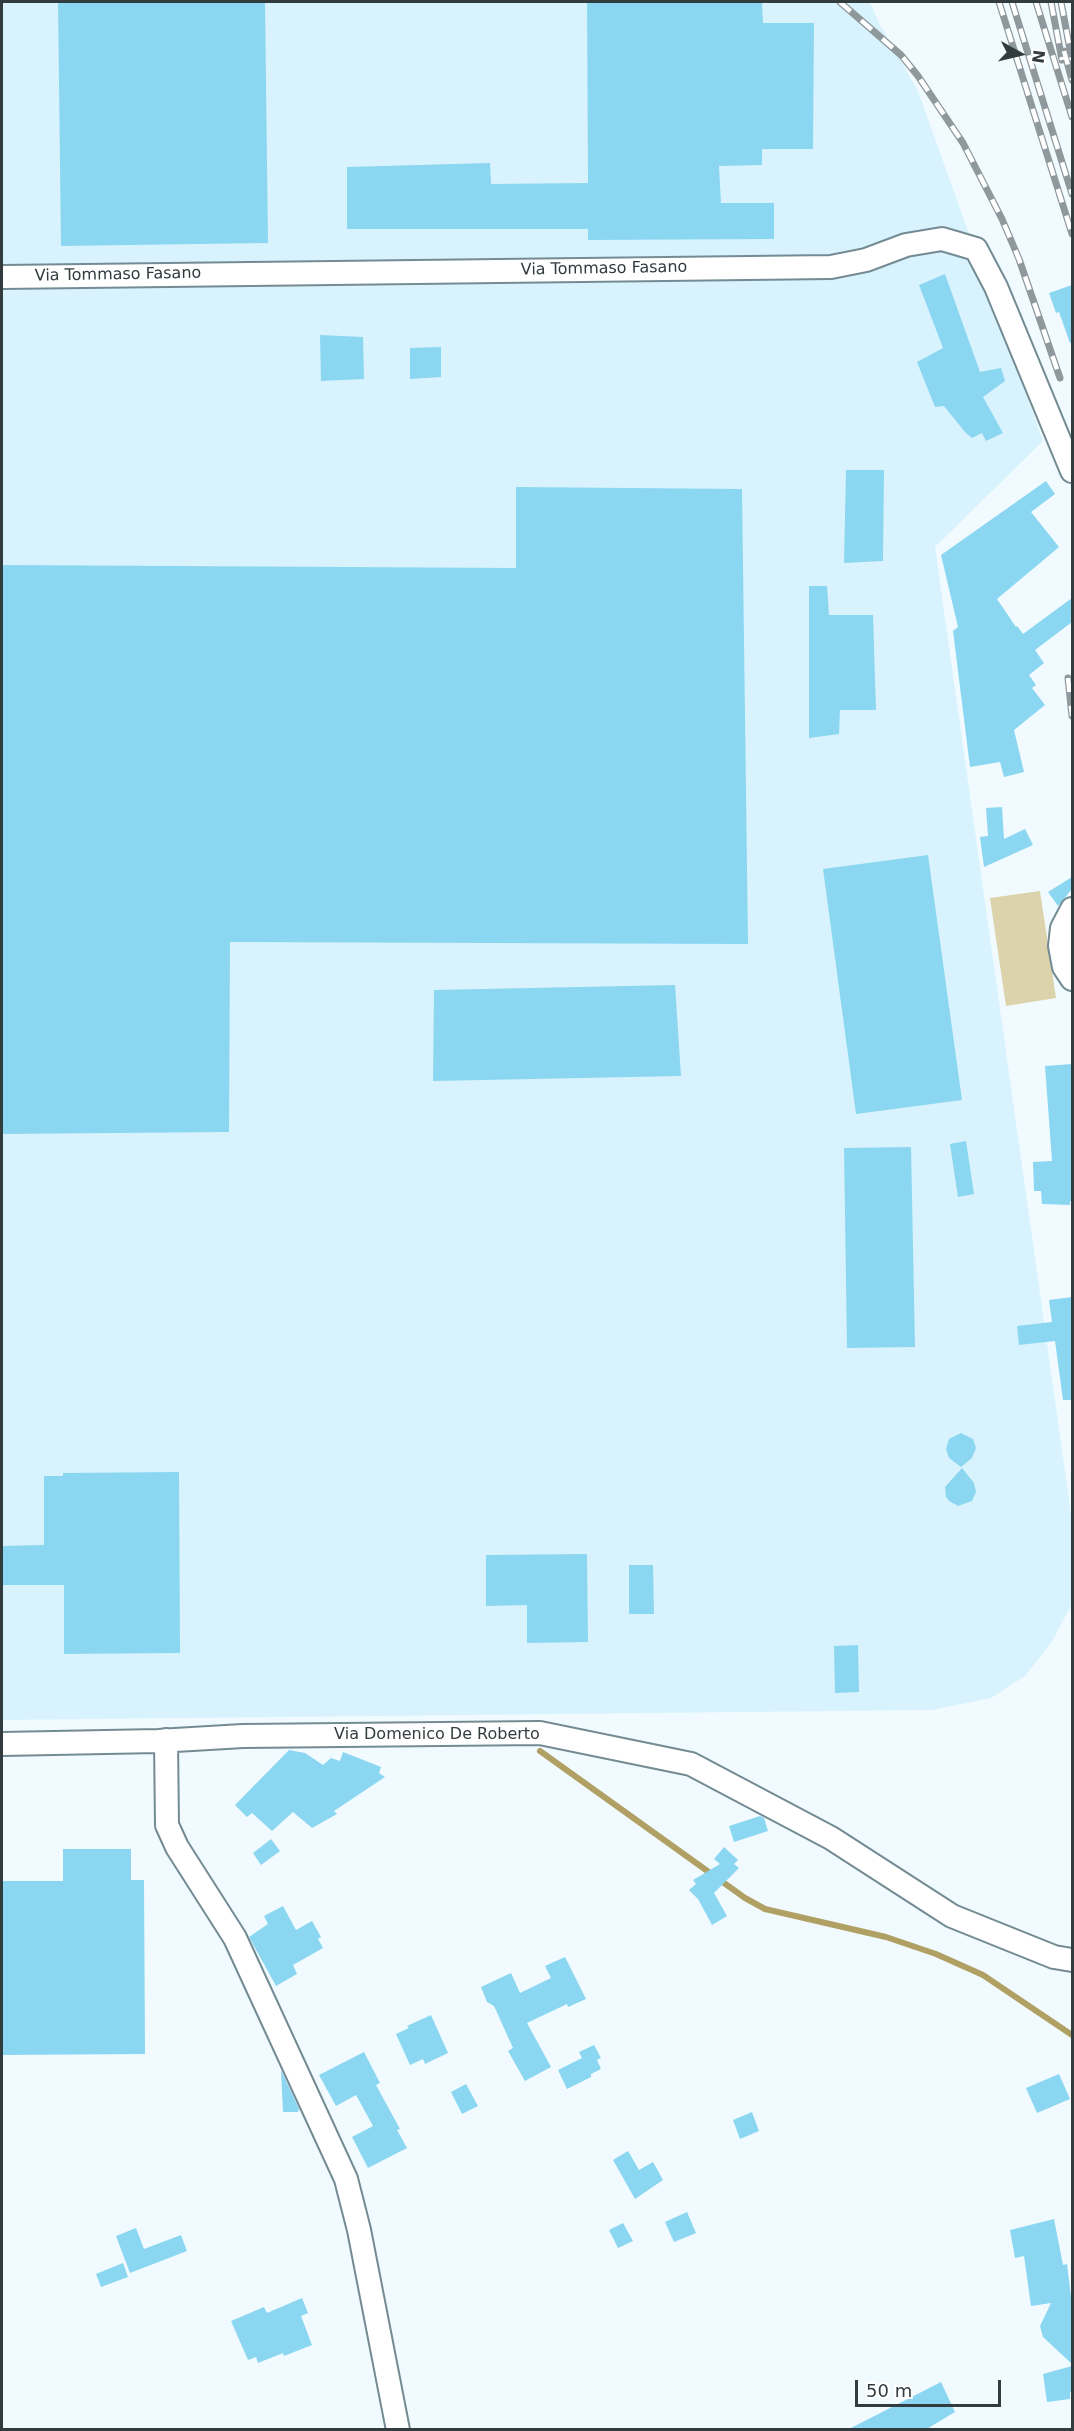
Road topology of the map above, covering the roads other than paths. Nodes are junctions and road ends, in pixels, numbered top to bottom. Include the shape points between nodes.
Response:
1 (2, 278) edge
2 (1071, 459) edge
3 (1072, 909) edge
4 (1072, 979) edge
5 (166, 1740) junction
6 (2, 1744) edge
7 (1072, 1959) edge
8 (398, 2430) edge

1 - 2 street, Via Tommaso Fasano via 831,267 866,260 906,245 942,240 976,249
3 - 4 street via 1062,928 1060,946 1064,967
5 - 6 street, Via Domenico De Roberto
5 - 7 street, Via Domenico De Roberto via 540,1733 691,1764 831,1838 952,1916 1054,1957
5 - 8 street via 167,1825 235,1938 346,2179

